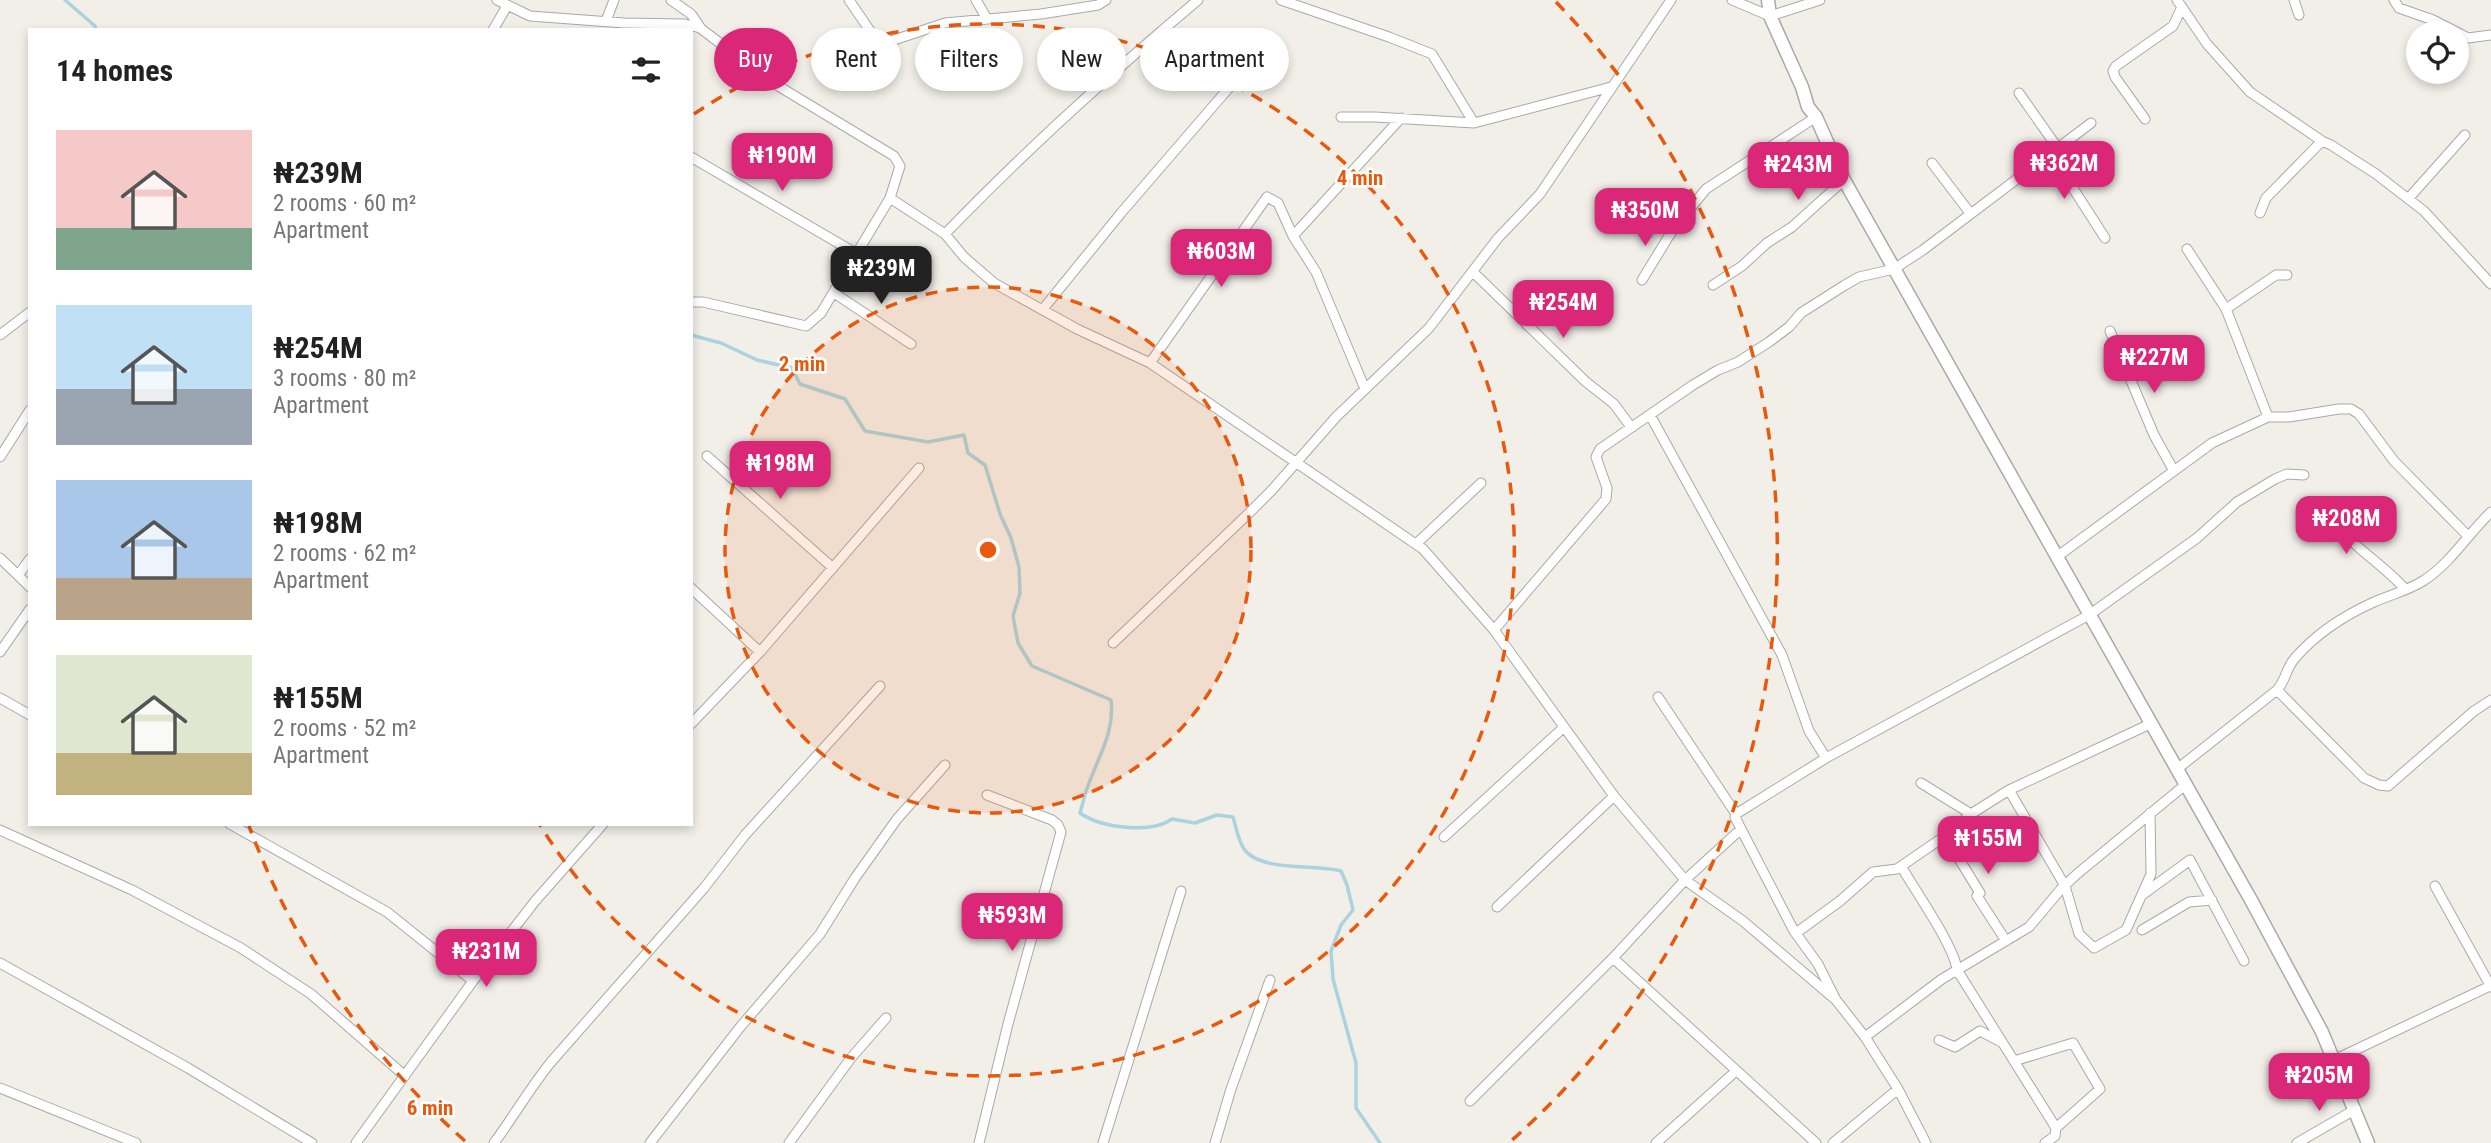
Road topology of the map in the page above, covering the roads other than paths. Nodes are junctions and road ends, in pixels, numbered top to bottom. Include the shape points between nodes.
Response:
1 (497, 0) edge
2 (614, 0) edge
3 (671, 0) edge
4 (849, 0) edge
5 (976, 0) edge
6 (1106, 0) edge
7 (1198, 0) edge
8 (1281, 0) edge
9 (1671, 0) edge
10 (1732, 0) edge
11 (1768, 0) edge
12 (1821, 0) edge
13 (2294, 0) edge
14 (2394, 0) edge
15 (2179, 4) edge
16 (507, 6) junction
17 (2300, 15) dead end
18 (1770, 16) junction
19 (987, 19) junction
20 (606, 21) junction
21 (622, 26) edge
22 (495, 28) edge
23 (700, 28) junction
24 (2491, 35) edge
25 (1611, 87) junction
26 (1226, 91) edge
27 (2019, 93) dead end
28 (1341, 117) dead end
29 (1816, 117) junction
30 (1401, 118) junction
31 (2145, 119) dead end
32 (1474, 123) junction
33 (2091, 123) dead end
34 (2465, 135) dead end
35 (2322, 141) junction
36 (2057, 147) junction
37 (693, 158) edge
38 (1932, 163) dead end
39 (1844, 180) junction
40 (890, 198) junction
41 (2408, 199) junction
42 (1970, 213) junction
43 (2260, 213) dead end
44 (945, 234) junction
45 (1293, 236) junction
46 (2105, 238) dead end
47 (2187, 248) dead end
48 (857, 254) junction
49 (1894, 269) junction
50 (1473, 272) junction
51 (2287, 275) dead end
52 (1642, 280) dead end
53 (2491, 284) edge
54 (1713, 285) dead end
55 (834, 293) junction
56 (693, 302) edge
57 (1043, 309) junction
58 (2226, 309) junction
59 (28, 314) edge
60 (2110, 331) dead end
61 (0, 335) edge
62 (911, 344) dead end
63 (1150, 363) junction
64 (1365, 389) junction
65 (28, 413) edge
66 (1650, 415) junction
67 (2268, 417) junction
68 (1631, 427) junction
69 (707, 456) dead end
70 (0, 457) edge
71 (1296, 462) junction
72 (919, 468) dead end
73 (2174, 471) junction
74 (2304, 475) dead end
75 (1481, 483) dead end
76 (2491, 512) edge
77 (2377, 518) dead end
78 (2468, 536) junction
79 (1416, 544) junction
80 (2059, 556) junction
81 (0, 558) edge
82 (28, 562) edge
83 (833, 568) junction
84 (19, 574) junction
85 (28, 585) edge
86 (2405, 589) junction
87 (693, 590) edge
88 (28, 612) edge
89 (2089, 615) junction
90 (1494, 629) junction
91 (1113, 643) dead end
92 (0, 652) edge
93 (760, 652) junction
94 (880, 685) dead end
95 (2277, 691) junction
96 (0, 698) edge
97 (1658, 698) dead end
98 (2491, 700) edge
99 (28, 714) edge
100 (693, 722) edge
101 (2150, 724) junction
102 (1563, 728) junction
103 (1826, 758) junction
104 (945, 765) dead end
105 (2176, 770) junction
106 (1921, 783) dead end
107 (2185, 785) junction
108 (2009, 790) junction
109 (987, 795) dead end
110 (1614, 796) junction
111 (2150, 813) junction
112 (1736, 814) junction
113 (1971, 814) junction
114 (234, 826) edge
115 (601, 826) edge
116 (0, 830) edge
117 (1741, 830) junction
118 (1945, 836) junction
119 (1444, 837) dead end
120 (1901, 866) junction
121 (1685, 880) junction
122 (2065, 886) junction
123 (2435, 886) dead end
124 (1181, 891) dead end
125 (2141, 895) junction
126 (2212, 900) junction
127 (1497, 907) dead end
128 (2142, 930) dead end
129 (1796, 933) junction
130 (2006, 941) junction
131 (1613, 958) junction
132 (2244, 961) dead end
133 (0, 963) edge
134 (1957, 970) junction
135 (1270, 980) dead end
136 (473, 981) junction
137 (2491, 986) edge
138 (1836, 1000) junction
139 (886, 1018) dead end
140 (1865, 1037) junction
141 (1939, 1040) dead end
142 (2002, 1042) junction
143 (2334, 1060) junction
144 (2014, 1061) junction
145 (1737, 1071) junction
146 (405, 1076) junction
147 (0, 1088) edge
148 (1898, 1089) junction
149 (1470, 1101) dead end
150 (2356, 1109) junction
151 (2056, 1128) junction
152 (136, 1143) edge
153 (312, 1143) edge
154 (356, 1143) edge
155 (494, 1143) edge
156 (650, 1143) edge
157 (789, 1143) edge
158 (979, 1143) edge
159 (1103, 1143) edge
160 (1215, 1143) edge
161 (1656, 1143) edge
162 (1816, 1143) edge
163 (1833, 1143) edge
164 (1926, 1143) edge
165 (2045, 1143) edge
166 (2297, 1143) edge
167 (2368, 1143) edge

1 - 16 street
2 - 20 street
3 - 23 street via 691,14
4 - 19 street via 877,41 888,42 945,23
5 - 19 street
6 - 19 street via 1098,5
7 - 44 street via 1104,80
8 - 32 street via 1432,54
9 - 25 street
10 - 18 street
11 - 18 street
12 - 18 street
13 - 17 street
14 - 24 street via 2399,8 2468,38
15 - 31 street via 2173,26 2113,72
15 - 35 street via 2249,92
16 - 20 street via 530,16
16 - 22 street
18 - 29 street
20 - 21 street
21 - 23 street via 685,24
23 - 40 street via 771,81 894,156 900,166
25 - 32 street
25 - 50 street via 1540,194
26 - 57 street
27 - 36 street
28 - 30 street
29 - 39 street
29 - 52 street via 1706,190
30 - 32 street
30 - 45 street
33 - 36 street
34 - 41 street
35 - 41 street
35 - 43 street via 2266,198
36 - 42 street
36 - 46 street via 2069,182
37 - 48 street
38 - 42 street
39 - 49 street
39 - 54 street via 1792,228
40 - 44 street
40 - 48 street
41 - 53 street
42 - 49 street
44 - 57 street via 994,283
45 - 63 street via 1278,203 1267,197
45 - 64 street via 1325,288
47 - 58 street
48 - 55 street
49 - 66 street via 1845,285 1801,313 1769,342
49 - 80 street
50 - 64 street via 1429,328
50 - 68 street via 1614,404
51 - 58 street via 2276,275
55 - 56 street via 806,326
55 - 62 street
57 - 63 street
58 - 67 street
59 - 61 street
60 - 73 street
63 - 71 street
64 - 71 street
65 - 70 street
66 - 68 street
66 - 103 street via 1782,655 1809,732
67 - 73 street via 2212,443
67 - 78 street via 2351,409 2394,461
68 - 90 street via 1597,453 1608,488 1606,499
69 - 83 street
71 - 79 street
71 - 91 street
72 - 83 street
73 - 80 street
74 - 89 street via 2287,474 2237,502 2197,538
75 - 79 street
76 - 78 street
77 - 86 street via 2355,535 2355,544
78 - 86 street via 2437,571
79 - 90 street
80 - 89 street
81 - 84 street
82 - 84 street
83 - 93 street
84 - 85 street
86 - 95 street via 2371,603 2315,638 2288,668
87 - 93 street
88 - 92 street
89 - 101 street
89 - 103 street
90 - 102 street
93 - 100 street
94 - 155 street via 551,1062
95 - 98 street via 2364,778 2388,786
95 - 105 street
96 - 99 street
97 - 112 street
101 - 105 street
101 - 108 street
102 - 110 street
102 - 119 street
103 - 112 street
104 - 156 street via 897,819 820,934
105 - 107 street
106 - 113 street
107 - 111 street
107 - 143 street
108 - 113 street
108 - 122 street
109 - 158 street via 1052,820 1061,832
110 - 121 street
110 - 127 street
111 - 122 street
111 - 125 street via 2151,874
112 - 117 street
113 - 118 street
114 - 136 street via 387,912
115 - 136 street
116 - 146 street via 132,890 241,948 312,994
117 - 121 street
117 - 129 street
118 - 120 street
118 - 130 street
120 - 129 street via 1873,872
120 - 134 street
121 - 131 street
121 - 138 street via 1743,921
122 - 125 street via 2080,934 2094,948 2126,930
122 - 130 street via 2029,928
123 - 137 street
124 - 159 street
125 - 126 street via 2190,860
126 - 128 street via 2189,902
126 - 132 street
129 - 138 street
130 - 134 street
131 - 145 street
131 - 149 street
133 - 153 street
134 - 140 street
134 - 142 street
135 - 160 street
136 - 146 street
137 - 143 street
138 - 140 street
139 - 157 street via 838,1074
140 - 148 street
141 - 142 street via 1955,1047 1980,1031
142 - 144 street
143 - 150 street
144 - 151 street
144 - 151 street via 2073,1043 2100,1089
145 - 161 street
145 - 162 street
146 - 154 street
147 - 152 street
148 - 163 street
148 - 164 street
150 - 166 street
150 - 167 street
151 - 165 street via 2055,1136

